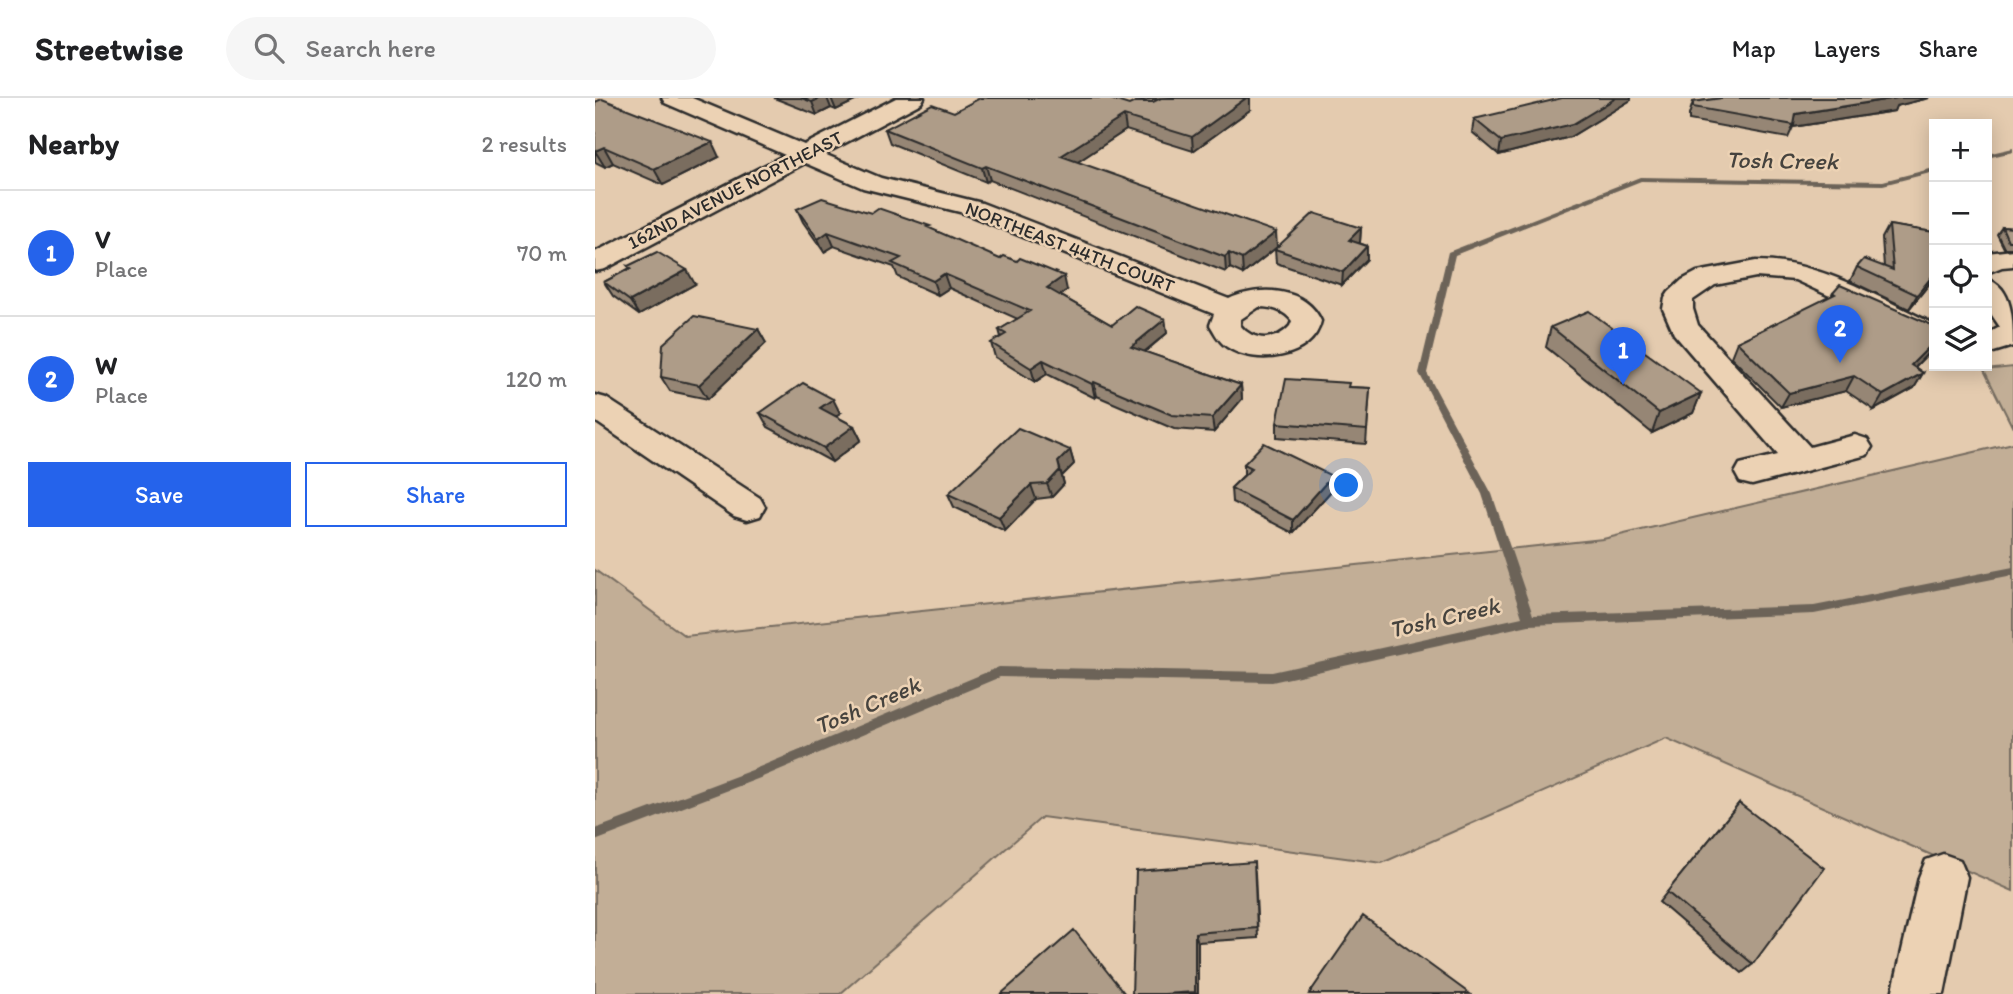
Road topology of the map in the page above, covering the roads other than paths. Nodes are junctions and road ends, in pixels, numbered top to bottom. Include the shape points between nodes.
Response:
1 (673, 98) edge
2 (913, 98) edge
3 (1122, 98) edge
4 (1166, 98) edge
5 (805, 153) junction
6 (2013, 258) edge
7 (1992, 261) edge
8 (595, 263) edge
9 (1992, 296) edge
10 (1231, 310) dead end
11 (2013, 327) edge
12 (1929, 333) edge
13 (1992, 342) edge
14 (595, 407) edge
15 (1855, 447) dead end
16 (1803, 461) junction
17 (1752, 473) dead end
18 (747, 507) dead end
19 (1943, 877) dead end
20 (1918, 994) edge

1 - 5 street, NORTHEAST 44TH COURT
2 - 5 street, 162ND AVENUE NORTHEAST
3 - 4 street via 1128,105 1144,107
5 - 8 street, 162ND AVENUE NORTHEAST
5 - 10 street, NORTHEAST 44TH COURT via 872,183 974,208
6 - 7 street
9 - 11 street
11 - 13 street via 2009,337
12 - 16 street via 1802,273 1779,269 1707,278 1679,298 1684,328
14 - 18 street
15 - 16 street
16 - 17 street
19 - 20 street

